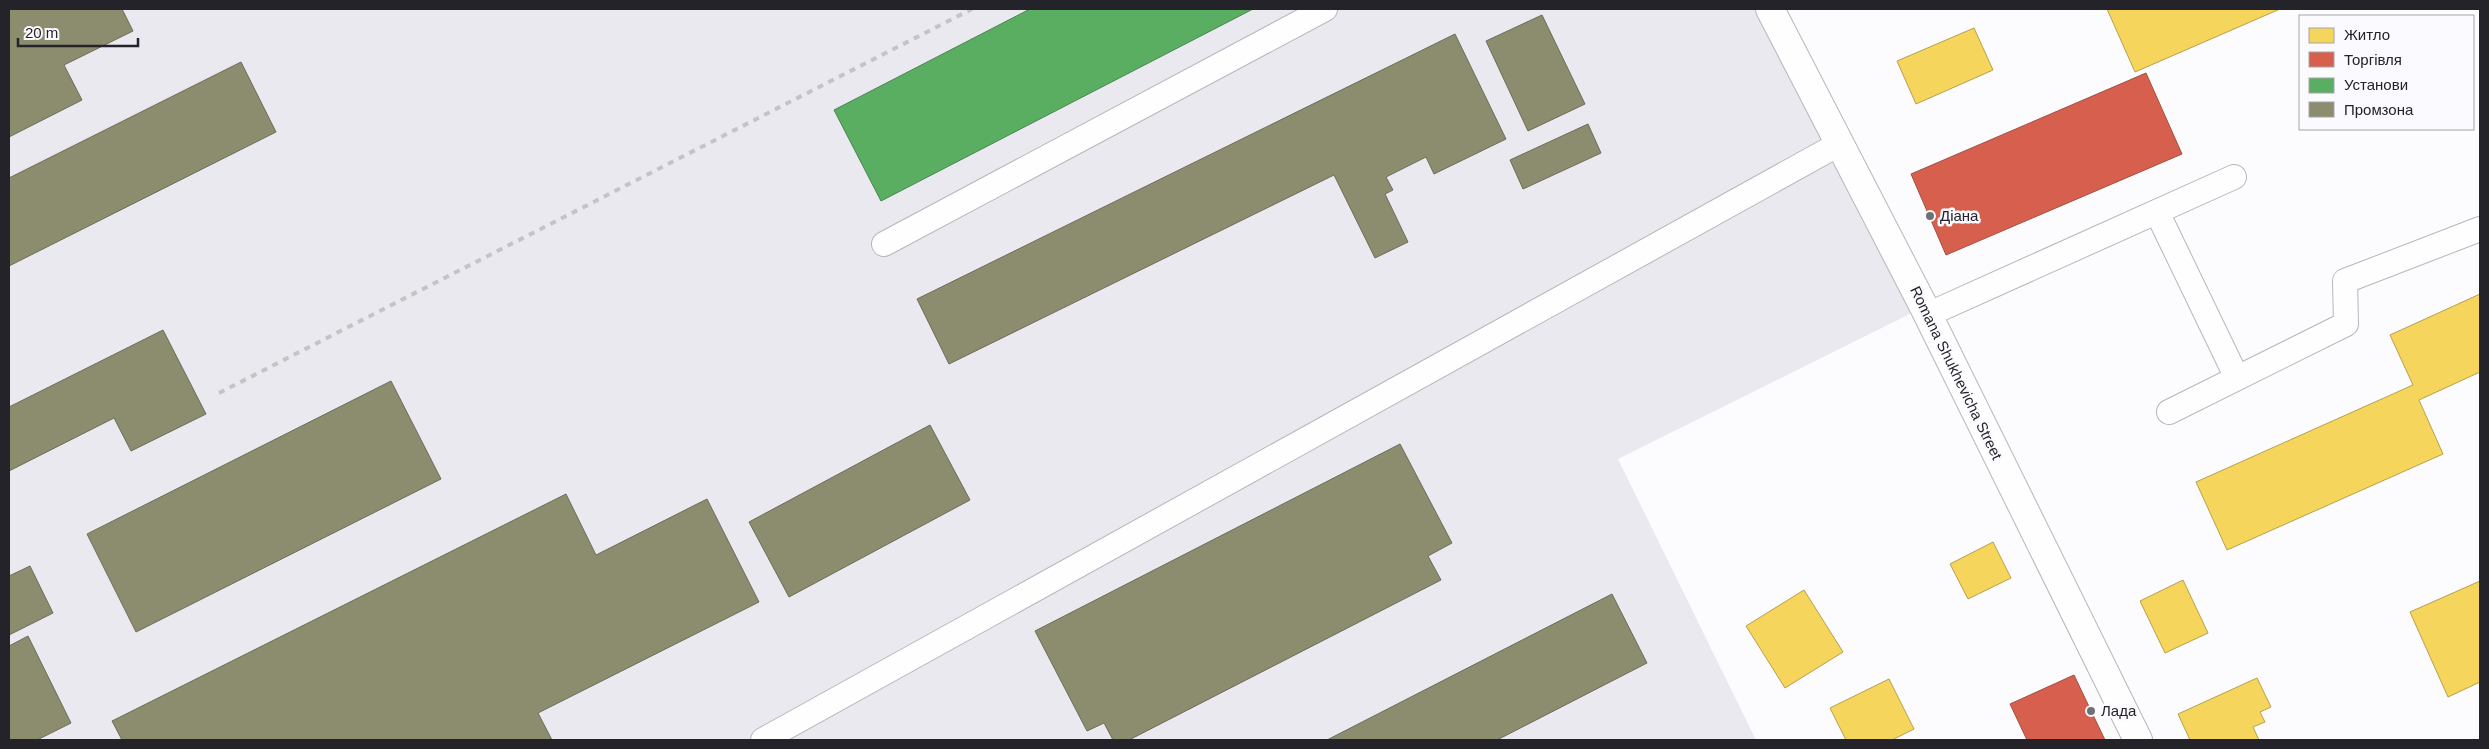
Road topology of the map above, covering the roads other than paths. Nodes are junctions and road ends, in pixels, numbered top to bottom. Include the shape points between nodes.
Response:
1 (1325, 9) edge
2 (1770, 9) edge
3 (1840, 144) junction
4 (2234, 177) dead end
5 (2156, 212) junction
6 (2480, 229) edge
7 (884, 244) dead end
8 (1927, 315) junction
9 (2237, 378) junction
10 (2169, 412) dead end
11 (763, 740) edge
12 (2138, 740) edge

1 - 7 lane
2 - 3 street, Romana Shukhevicha Street
3 - 8 street, Romana Shukhevicha Street
3 - 11 lane
4 - 5 lane
5 - 8 lane
5 - 9 lane
6 - 9 lane via 2345,281 2346,324
8 - 12 street, Romana Shukhevicha Street
9 - 10 lane

